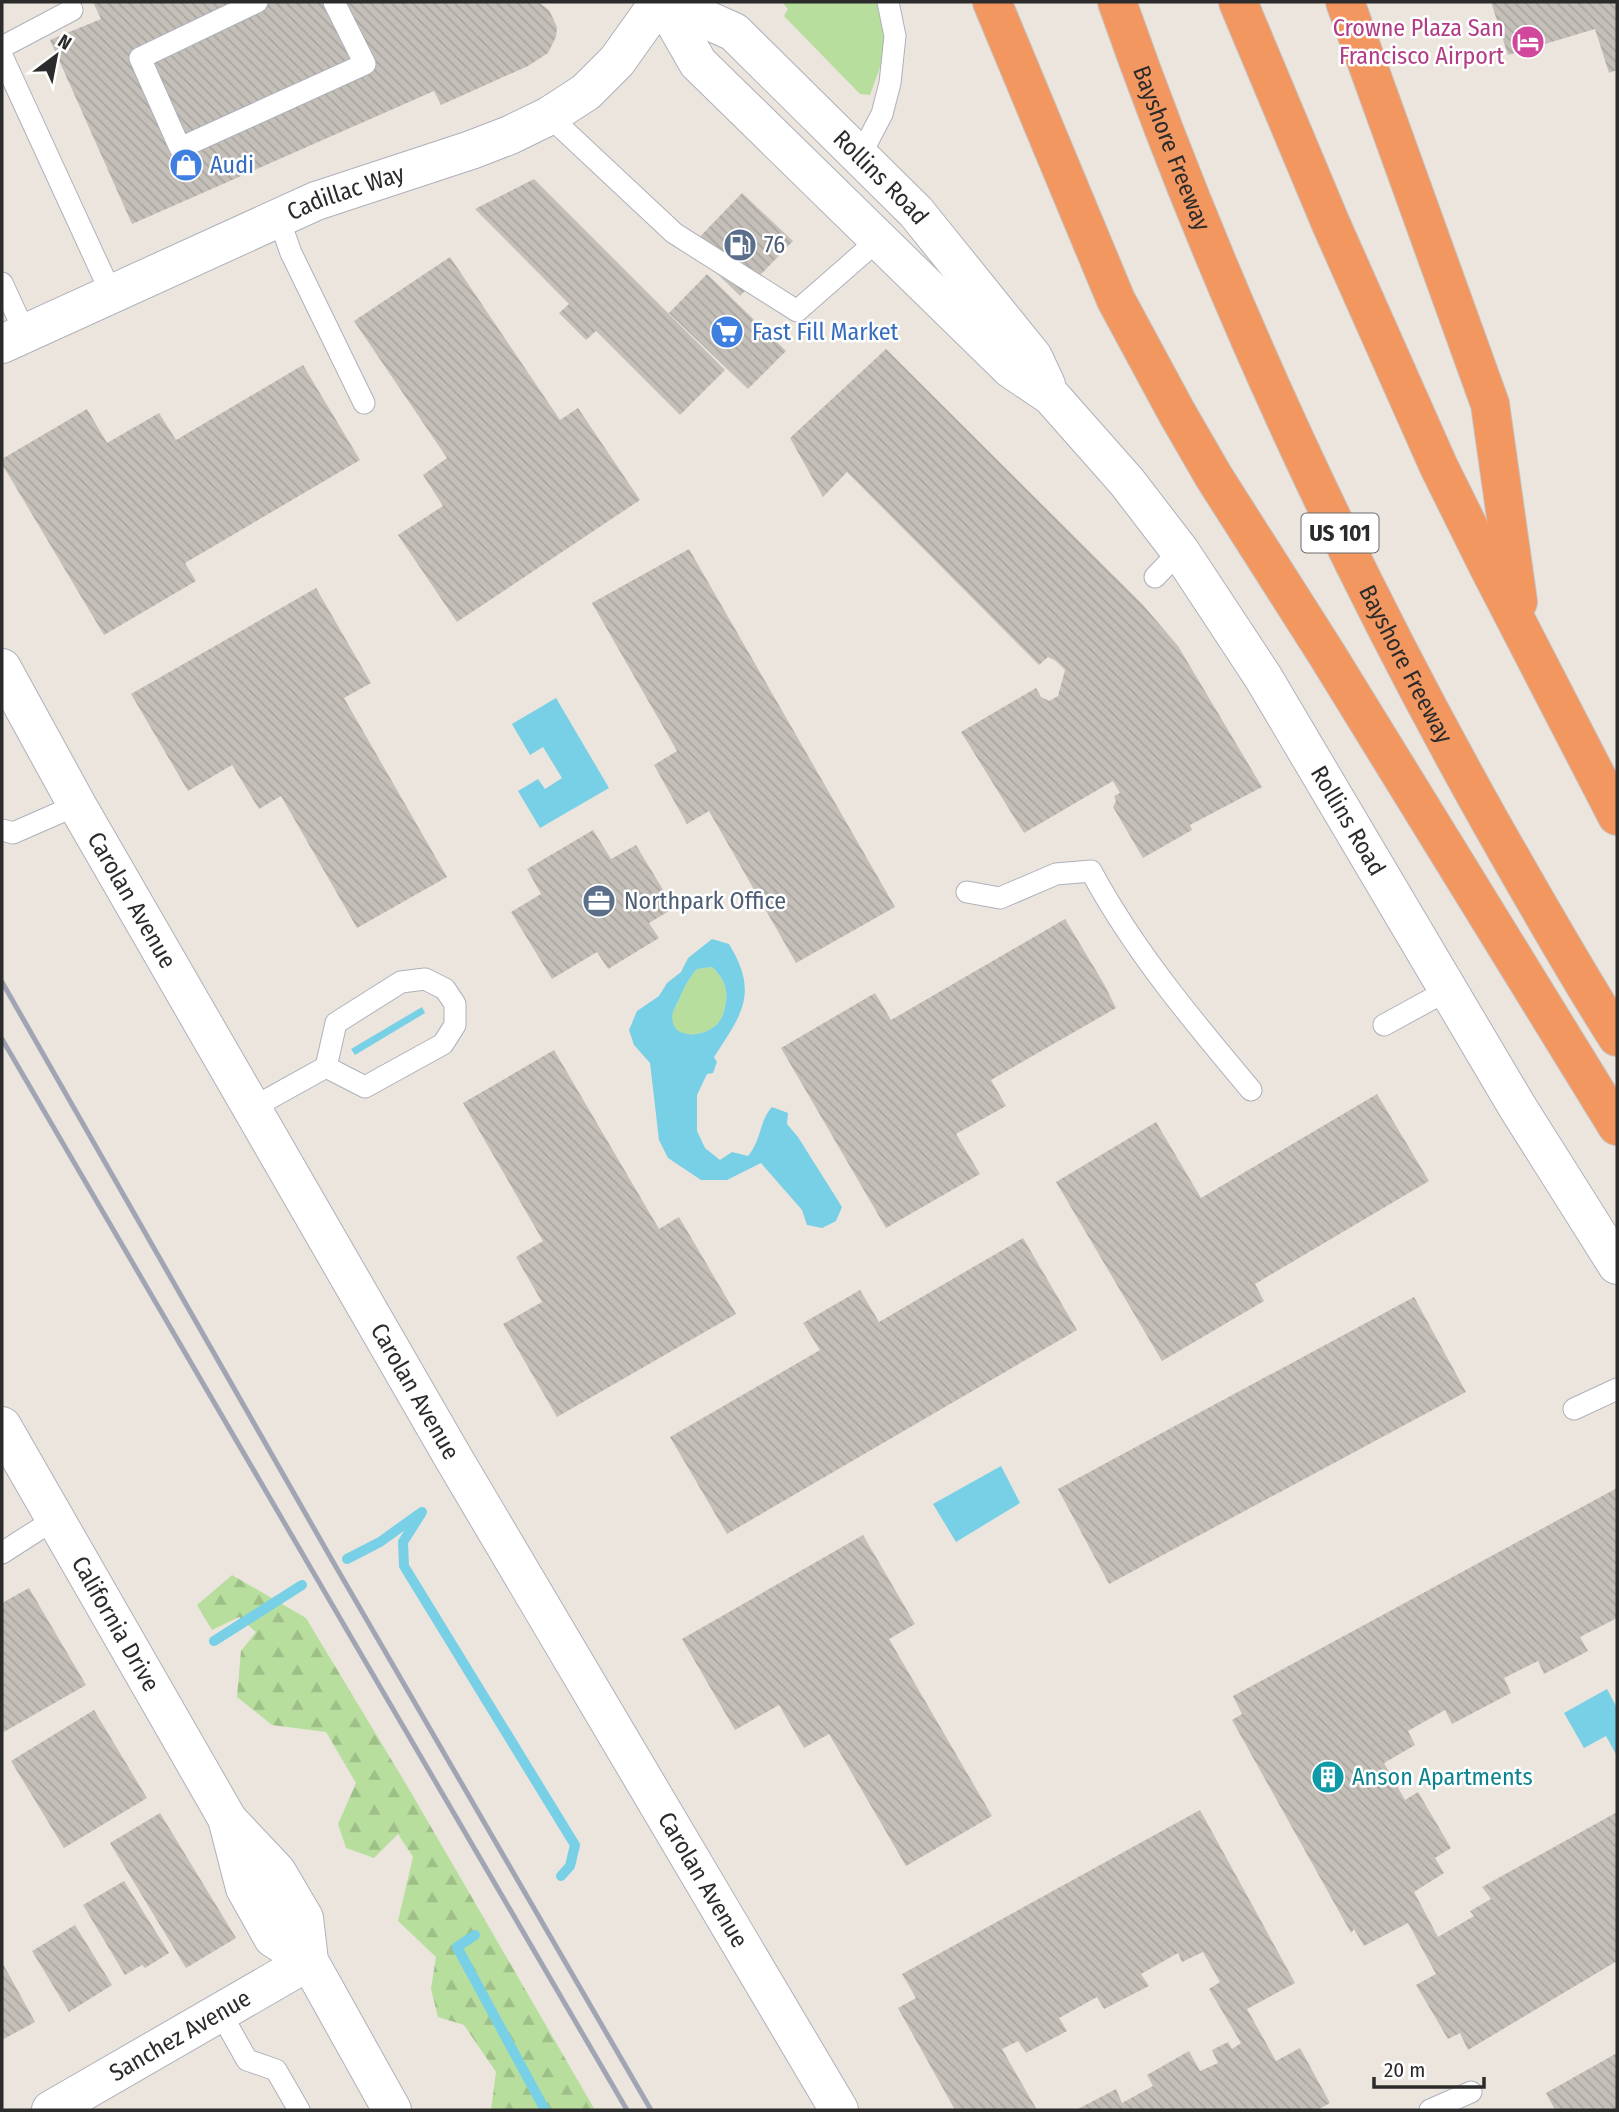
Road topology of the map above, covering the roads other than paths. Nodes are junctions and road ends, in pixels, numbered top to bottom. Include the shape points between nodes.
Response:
1 (257, 2) edge
2 (334, 2) edge
3 (663, 2) edge
4 (888, 2) edge
5 (992, 2) edge
6 (1117, 2) edge
7 (1238, 2) edge
8 (1345, 2) edge
9 (77, 4) edge
10 (2, 47) edge
11 (2, 56) edge
12 (549, 116) junction
13 (860, 156) junction
14 (279, 219) junction
15 (878, 240) junction
16 (2, 283) edge
17 (111, 293) junction
18 (13, 339) edge
19 (1051, 396) junction
20 (364, 403) dead end
21 (1523, 635) junction
22 (2, 668) edge
23 (77, 805) junction
24 (1617, 816) edge
25 (2, 830) edge
26 (967, 892) dead end
27 (1448, 990) junction
28 (1384, 1025) dead end
29 (1617, 1037) edge
30 (326, 1067) junction
31 (1251, 1090) dead end
32 (252, 1108) junction
33 (1617, 1126) edge
34 (1617, 1265) edge
35 (1617, 1389) edge
36 (1574, 1409) dead end
37 (2, 1426) edge
38 (55, 1519) junction
39 (2, 1553) edge
40 (309, 1961) junction
41 (220, 2012) junction
42 (1471, 2092) dead end
43 (51, 2110) edge
44 (299, 2110) edge
45 (392, 2110) edge
46 (839, 2110) edge
47 (1430, 2110) edge

1 - 2 lane via 140,58 180,148 365,64
3 - 12 street, Cadillac Way via 617,61 586,92
3 - 13 street, Rollins Road via 734,32
3 - 15 street, Rollins Road via 698,63
4 - 13 lane via 895,36 890,83 882,114
5 - 33 highway via 1116,300 1177,413
6 - 29 highway, Bayshore Freeway / US 101 via 1185,184 1309,471 1453,754
7 - 21 highway via 1439,467
8 - 21 highway via 1490,404
9 - 10 lane
11 - 17 lane
12 - 14 street, Cadillac Way via 500,139 316,201
12 - 15 lane via 674,233 797,311
13 - 19 street, Rollins Road via 916,212 1033,356
14 - 17 street, Cadillac Way
14 - 20 lane
15 - 19 street, Rollins Road via 1011,369
16 - 18 lane
17 - 18 street, Cadillac Way
19 - 27 street, Rollins Road via 1127,482 1168,564 1263,677
21 - 24 highway
22 - 23 street, Carolan Avenue
23 - 25 lane via 13,833
23 - 32 street, Carolan Avenue
26 - 31 lane via 1000,898 1056,874 1091,871 1180,1006
27 - 28 lane
27 - 34 street, Rollins Road
30 - 30 lane via 365,1087 443,1044 455,1025 456,1004 445,989 425,979 401,982 337,1023
30 - 32 lane
32 - 46 street, Carolan Avenue
35 - 36 lane
37 - 38 street, California Drive
38 - 39 lane
38 - 40 street, California Drive via 228,1820 277,1872 304,1918
40 - 41 street, Sanchez Avenue
40 - 45 street, California Drive
41 - 43 street, Sanchez Avenue
41 - 44 lane via 247,2060 276,2070
42 - 47 lane

